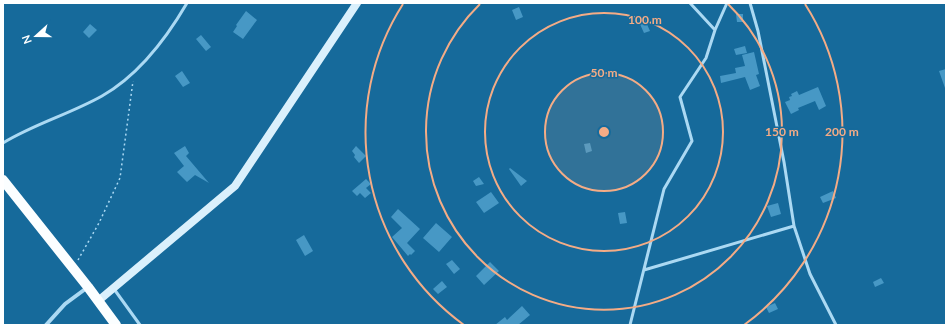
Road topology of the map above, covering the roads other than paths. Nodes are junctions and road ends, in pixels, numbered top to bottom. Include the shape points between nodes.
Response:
1 (187, 3) edge
2 (357, 3) edge
3 (690, 3) edge
4 (727, 3) edge
5 (750, 3) edge
6 (715, 30) junction
7 (3, 143) edge
8 (3, 180) edge
9 (794, 226) junction
10 (644, 270) junction
11 (88, 287) junction
12 (113, 289) junction
13 (98, 301) junction
14 (46, 325) edge
15 (116, 325) edge
16 (140, 325) edge
17 (630, 325) edge
18 (836, 325) edge

1 - 7 lane via 172,28 135,71 103,96
2 - 12 main road via 235,186
3 - 6 lane
4 - 6 lane
5 - 9 lane via 758,31
6 - 10 lane via 706,58 680,97 692,140 664,189
8 - 11 highway
9 - 10 lane
9 - 18 lane via 810,274
10 - 17 lane
11 - 13 highway
11 - 14 street via 65,304
12 - 13 main road
12 - 16 lane
13 - 15 highway

